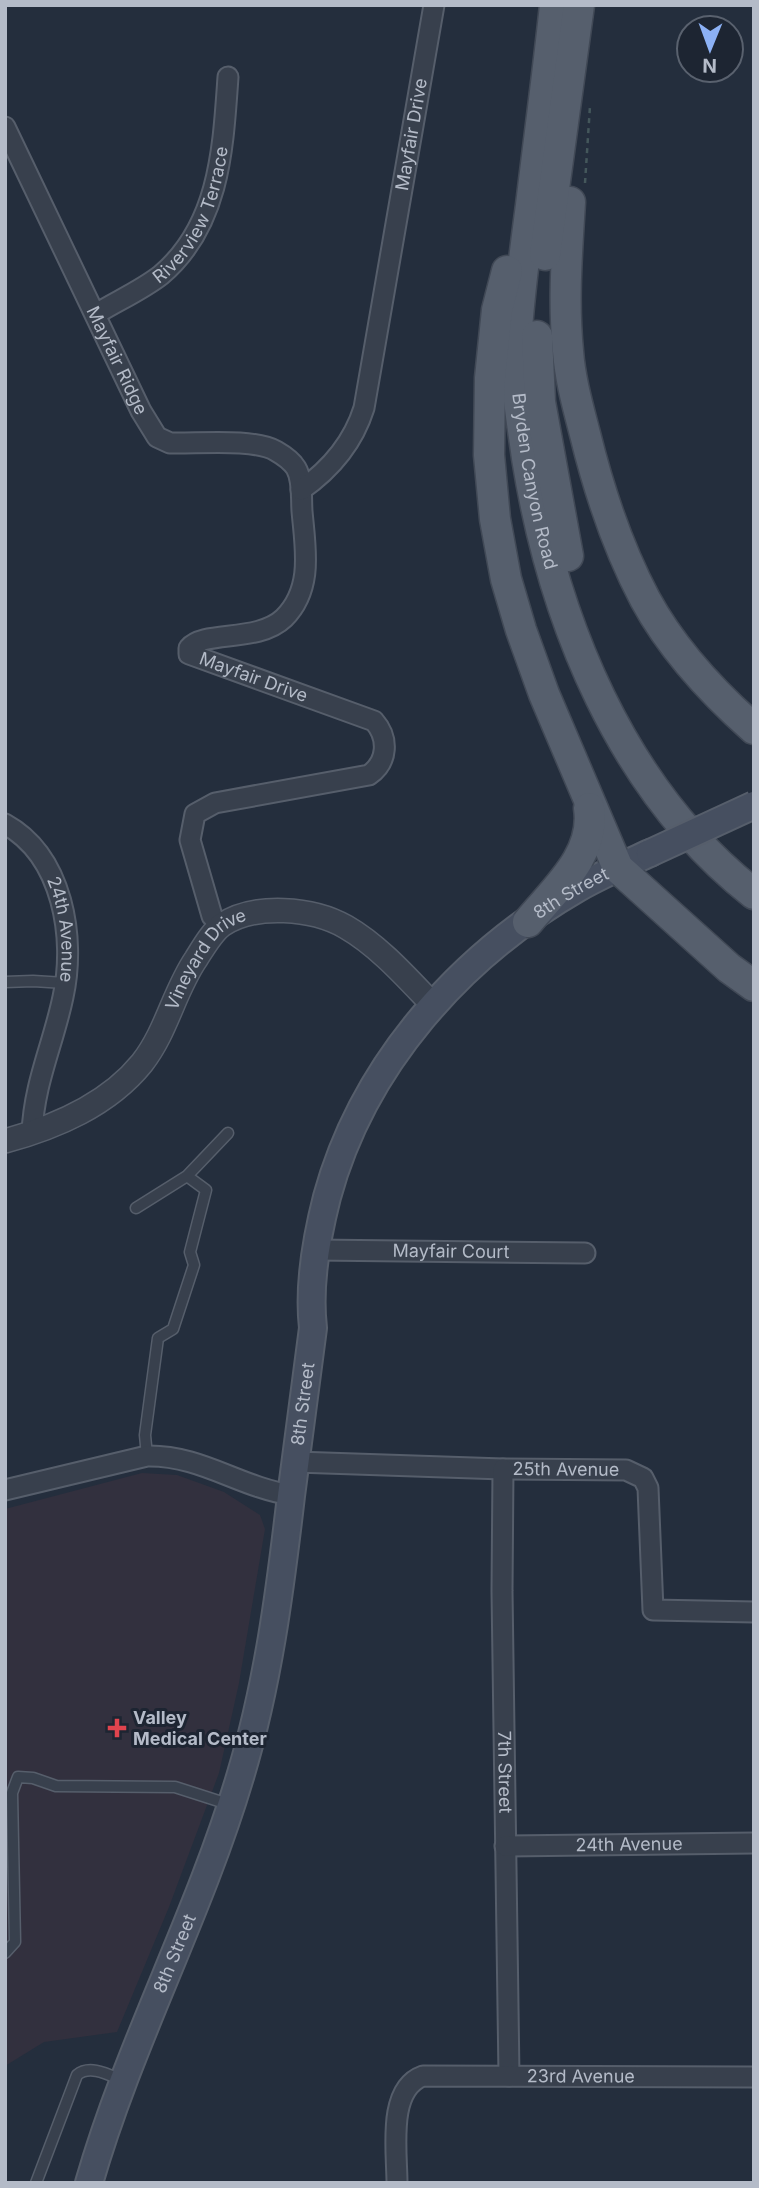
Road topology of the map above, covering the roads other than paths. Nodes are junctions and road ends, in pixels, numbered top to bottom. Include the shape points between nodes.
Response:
1 (434, 5) edge
2 (555, 5) edge
3 (579, 5) edge
4 (569, 69) junction
5 (228, 77) dead end
6 (5, 127) edge
7 (535, 170) junction
8 (96, 314) junction
9 (301, 490) junction
10 (754, 729) edge
11 (588, 797) junction
12 (754, 804) edge
13 (5, 824) edge
14 (754, 867) edge
15 (618, 868) junction
16 (754, 894) edge
17 (528, 922) junction
18 (221, 926) junction
19 (5, 982) edge
20 (65, 983) junction
21 (754, 986) edge
22 (433, 1005) junction
23 (32, 1133) junction
24 (228, 1133) dead end
25 (5, 1141) edge
26 (187, 1176) junction
27 (136, 1208) dead end
28 (316, 1250) junction
29 (585, 1253) dead end
30 (146, 1456) junction
31 (296, 1462) junction
32 (503, 1469) junction
33 (5, 1490) edge
34 (292, 1494) junction
35 (754, 1612) edge
36 (232, 1805) junction
37 (9, 1815) edge
38 (754, 1843) edge
39 (505, 1846) junction
40 (10, 1892) edge
41 (5, 1953) edge
42 (509, 2076) junction
43 (754, 2077) edge
44 (124, 2081) junction
45 (36, 2183) edge
46 (89, 2183) edge
47 (397, 2183) edge

1 - 9 street, Mayfair Drive via 365,408 340,456
2 - 7 main road, Bryden Canyon Road
3 - 4 main road, Bryden Canyon Road
4 - 10 main road via 574,149 565,305 568,354 596,479 646,600 704,681
4 - 14 main road, Bryden Canyon Road via 537,349 540,402 566,547 601,654 650,747 684,795
5 - 8 street, Riverview Terrace via 220,167 204,218 159,276
6 - 8 street, Mayfair Ridge
7 - 11 main road via 497,310 489,455 506,579 544,694
7 - 16 main road, Bryden Canyon Road via 516,350 519,402 546,552 584,661 632,758 703,848
8 - 9 street, Mayfair Ridge via 157,437 170,443 265,446 289,459
9 - 18 street, Mayfair Drive via 307,558 301,589 284,618 257,633 192,644 190,654 374,722 381,729 384,752 377,770 369,775 215,803 195,814 190,840 212,916
11 - 15 main road
11 - 17 main road via 592,822 584,853
12 - 15 main road, 8th Street, bridge
13 - 20 street, 24th Avenue via 32,845 56,885 67,941
15 - 17 main road, 8th Street
15 - 21 main road
17 - 22 main road, 8th Street via 464,973
18 - 22 street, Vineyard Drive via 258,912 328,918 366,941
18 - 23 street, Vineyard Drive via 195,960 143,1062 87,1110
19 - 20 lane
20 - 23 street, 24th Avenue via 35,1093
22 - 28 main road, 8th Street via 368,1094 331,1182
23 - 25 street, Vineyard Drive
24 - 26 lane
26 - 27 lane
26 - 30 lane via 206,1190 190,1252 194,1265 173,1329 158,1338
28 - 29 street, Mayfair Court
28 - 31 main road, 8th Street via 310,1304 313,1328
30 - 33 street
30 - 34 street via 188,1459 243,1483
31 - 32 street, 25th Avenue
31 - 34 main road, 8th Street
32 - 35 street, 25th Avenue via 626,1470 643,1478 648,1488 653,1610
32 - 39 street, 7th Street
34 - 36 main road, 8th Street via 274,1631
36 - 37 lane via 175,1787 56,1786 18,1777
36 - 44 main road, 8th Street
37 - 40 lane
38 - 39 street, 24th Avenue
39 - 42 street, 7th Street
40 - 41 lane via 15,1942
42 - 43 street, 23rd Avenue
42 - 47 street, 23rd Avenue via 414,2079 398,2106
44 - 45 lane via 80,2071
44 - 46 main road, 8th Street

